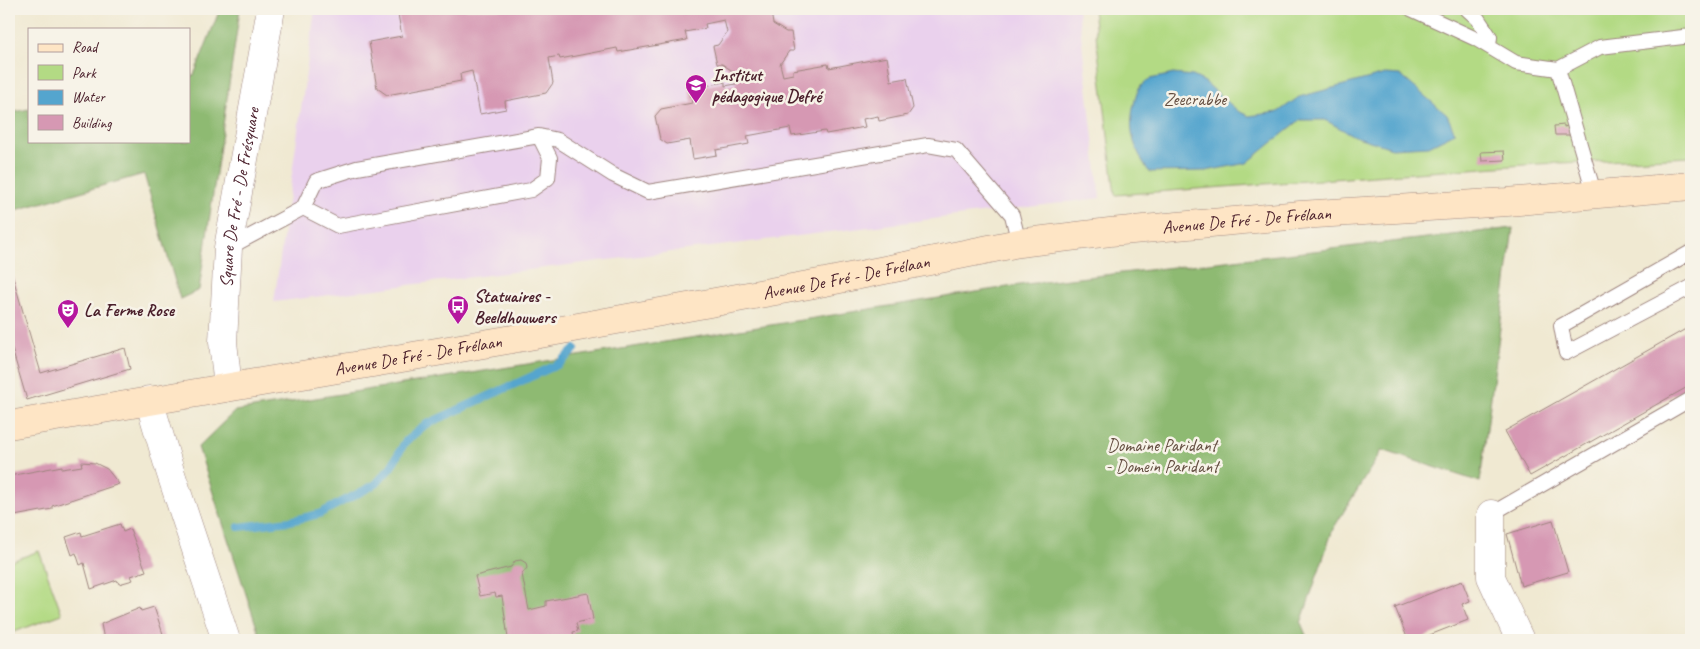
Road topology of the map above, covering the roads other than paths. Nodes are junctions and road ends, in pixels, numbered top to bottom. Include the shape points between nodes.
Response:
1 (271, 9) edge
2 (1411, 9) edge
3 (1467, 9) edge
4 (1691, 36) edge
5 (1489, 46) junction
6 (1558, 69) junction
7 (539, 136) junction
8 (1691, 186) edge
9 (1595, 196) junction
10 (303, 208) junction
11 (1019, 243) junction
12 (228, 248) junction
13 (1691, 252) edge
14 (1691, 287) edge
15 (228, 387) junction
16 (1691, 399) edge
17 (150, 400) junction
18 (9, 425) edge
19 (1491, 514) joint
20 (226, 640) edge
21 (1520, 640) edge

1 - 12 street, Square De Fré - De Frésquare
2 - 5 lane
3 - 5 lane via 1490,37
4 - 6 lane via 1600,47
5 - 6 lane via 1516,63
6 - 9 lane
7 - 10 lane via 357,168 316,180
7 - 10 lane via 550,158 548,178 531,190 338,226
7 - 11 lane via 558,140 613,175 648,192 928,145 956,150 1012,215
8 - 9 main road, Avenue De Fré - De Frélaan
9 - 11 main road, Avenue De Fré - De Frélaan via 1290,216
10 - 12 lane
11 - 15 main road, Avenue De Fré - De Frélaan via 816,284
12 - 15 street, Square De Fré - De Frésquare via 222,342
13 - 14 lane via 1561,326 1566,353
15 - 17 main road, Avenue De Fré - De Frélaan
16 - 19 lane
17 - 18 main road, Avenue De Fré - De Frélaan
17 - 20 street
19 - 21 street via 1491,577

